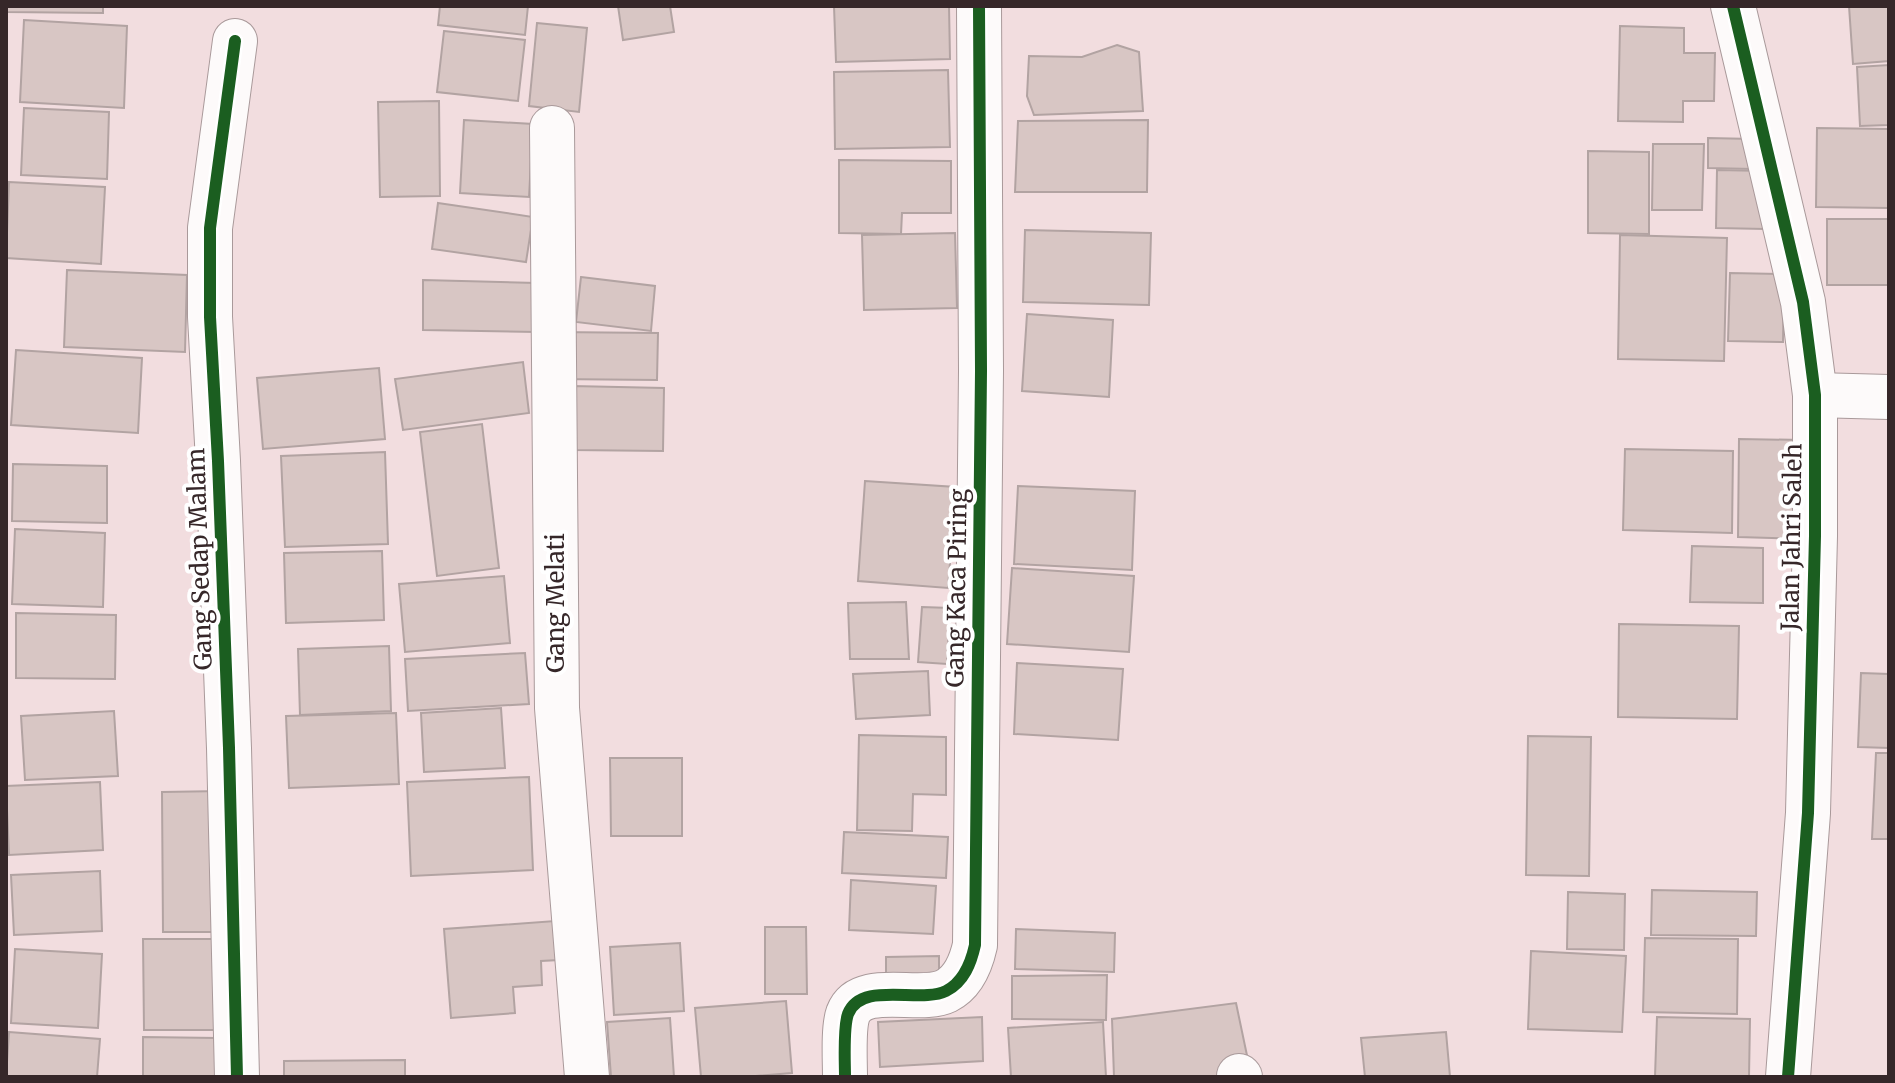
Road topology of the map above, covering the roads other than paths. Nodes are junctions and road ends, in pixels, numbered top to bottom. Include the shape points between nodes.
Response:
1 (979, 6) edge
2 (1733, 6) edge
3 (235, 41) dead end
4 (552, 128) dead end
5 (1815, 395) junction
6 (1889, 397) edge
7 (237, 1077) edge
8 (587, 1077) edge
9 (845, 1077) edge
10 (1788, 1077) edge

1 - 9 street, Gang Kaca Piring via 975,945 968,969 946,991 875,995 849,1010
2 - 5 street, Jalan Jahri Saleh via 1803,302
3 - 7 street, Gang Sedap Malam via 210,228 210,317
4 - 8 street, Gang Melati via 557,708
5 - 6 street
5 - 10 street, Jalan Jahri Saleh via 1808,813

